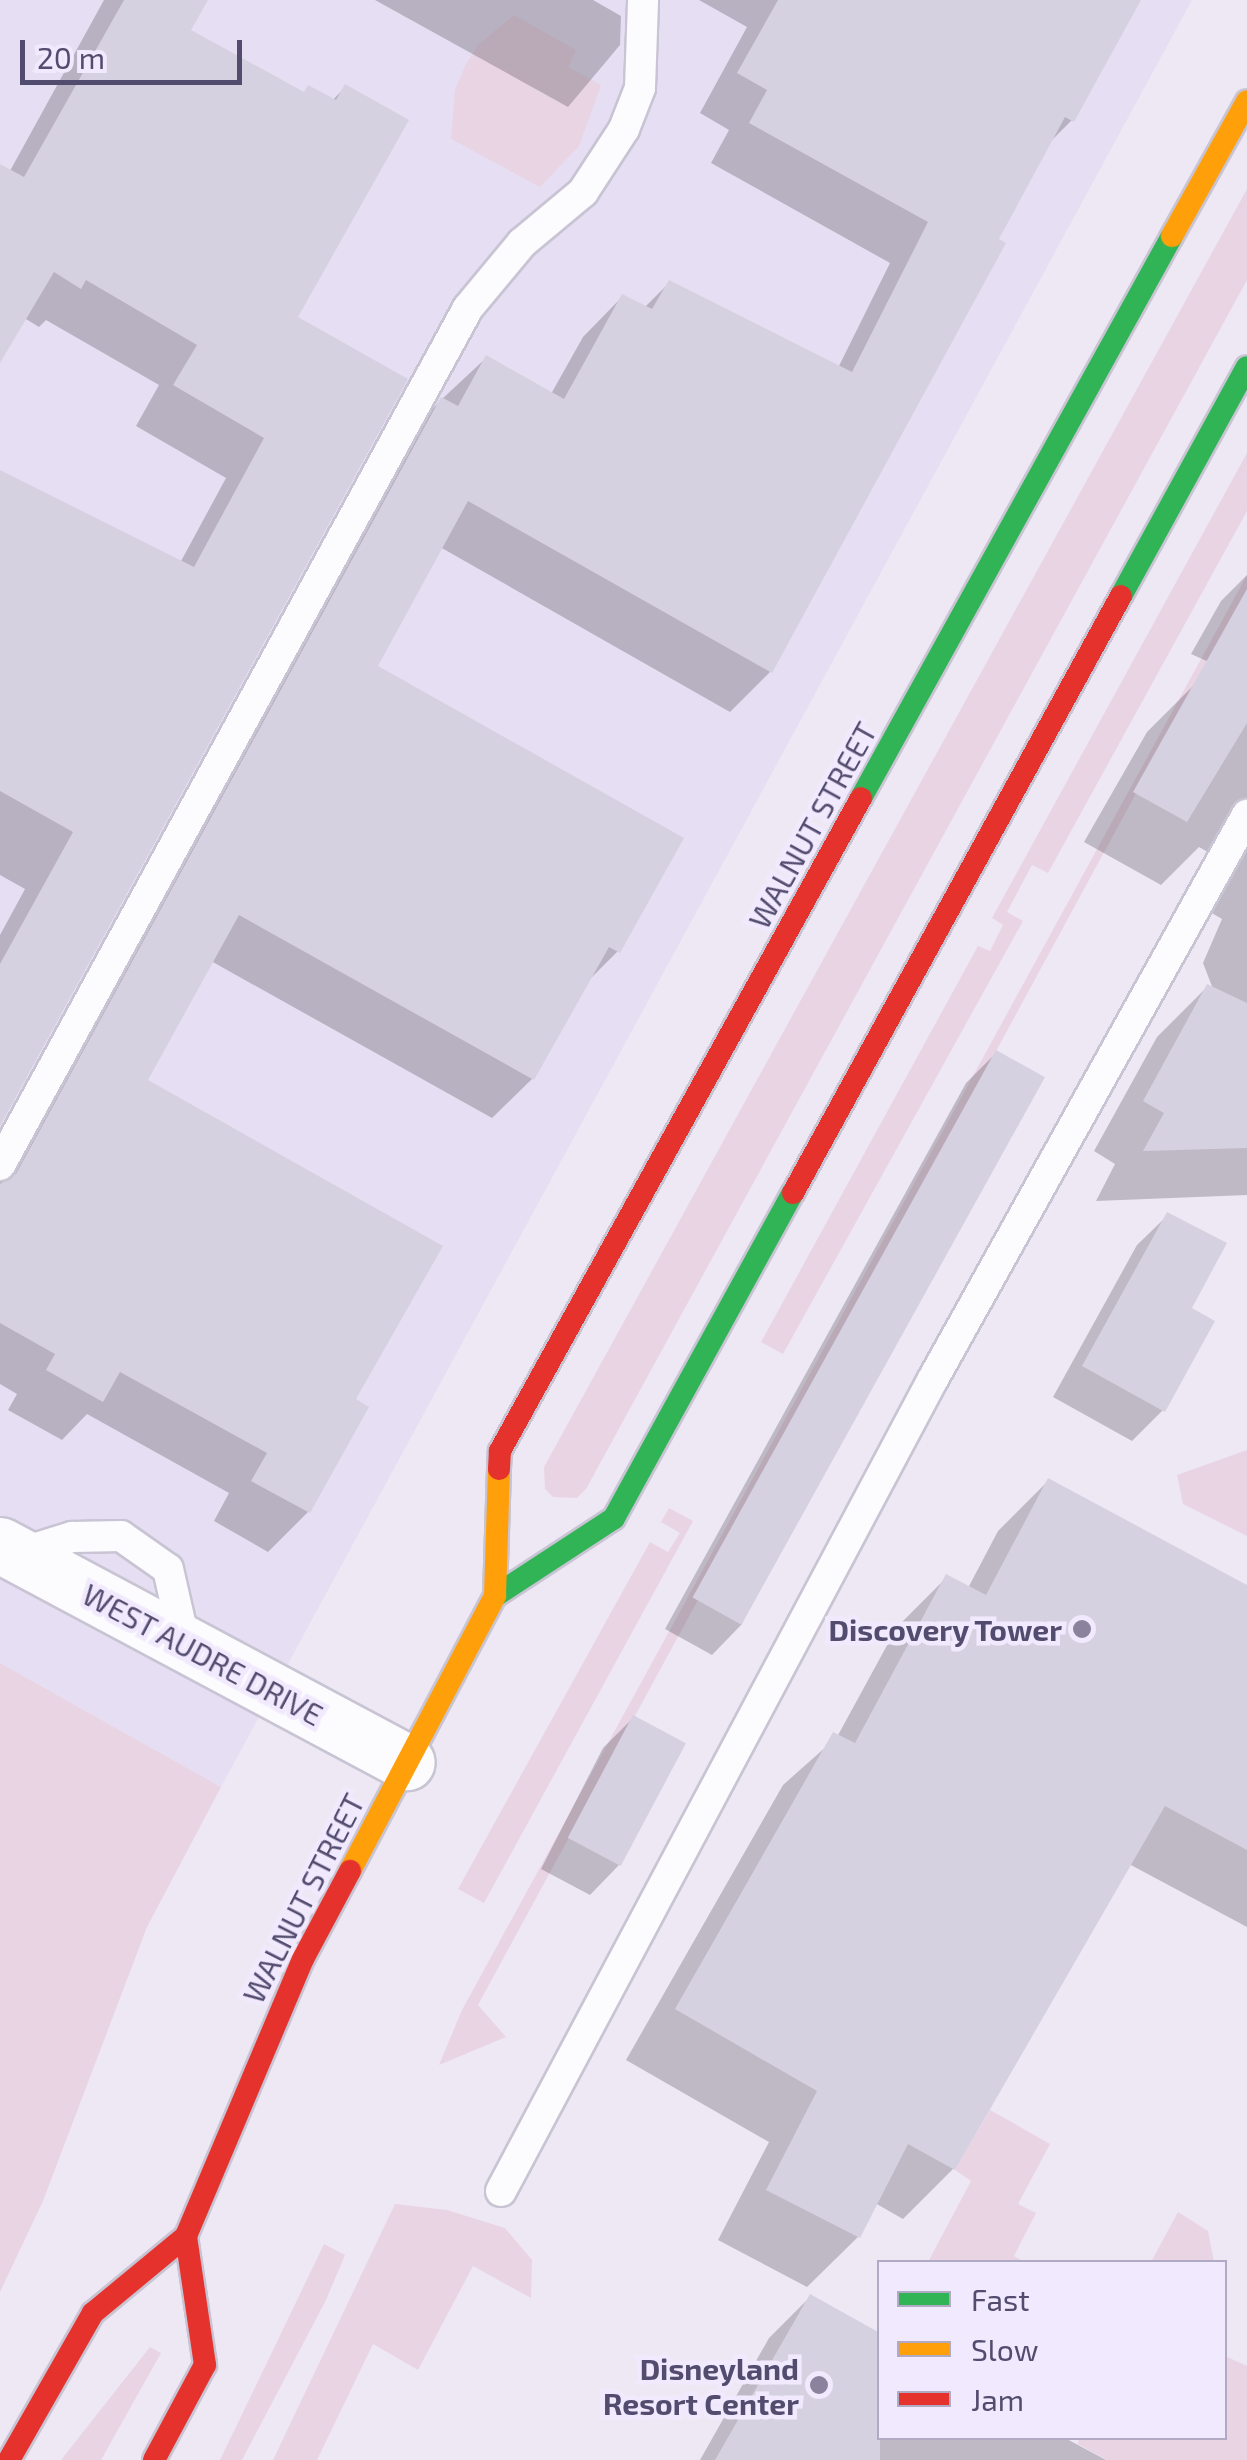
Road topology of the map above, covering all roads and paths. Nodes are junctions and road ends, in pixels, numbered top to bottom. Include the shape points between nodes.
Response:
1 (642, 0) edge
2 (1247, 101) edge
3 (1247, 367) edge
4 (1247, 815) edge
5 (0, 1164) edge
6 (8, 1550) edge
7 (495, 1596) junction
8 (407, 1762) junction
9 (501, 2190) dead end
10 (186, 2236) junction
11 (10, 2460) edge
12 (154, 2460) edge

1 - 5 lane via 640,88 604,164 583,192 509,256 468,308
2 - 7 street, WALNUT STREET via 500,1451
3 - 7 street, WALNUT STREET via 614,1518
4 - 9 lane via 933,1379
6 - 8 street, WEST AUDRE DRIVE
7 - 8 street, WALNUT STREET
8 - 10 street, WALNUT STREET via 303,1960
10 - 11 street, WALNUT STREET via 93,2313
10 - 12 street via 205,2365

